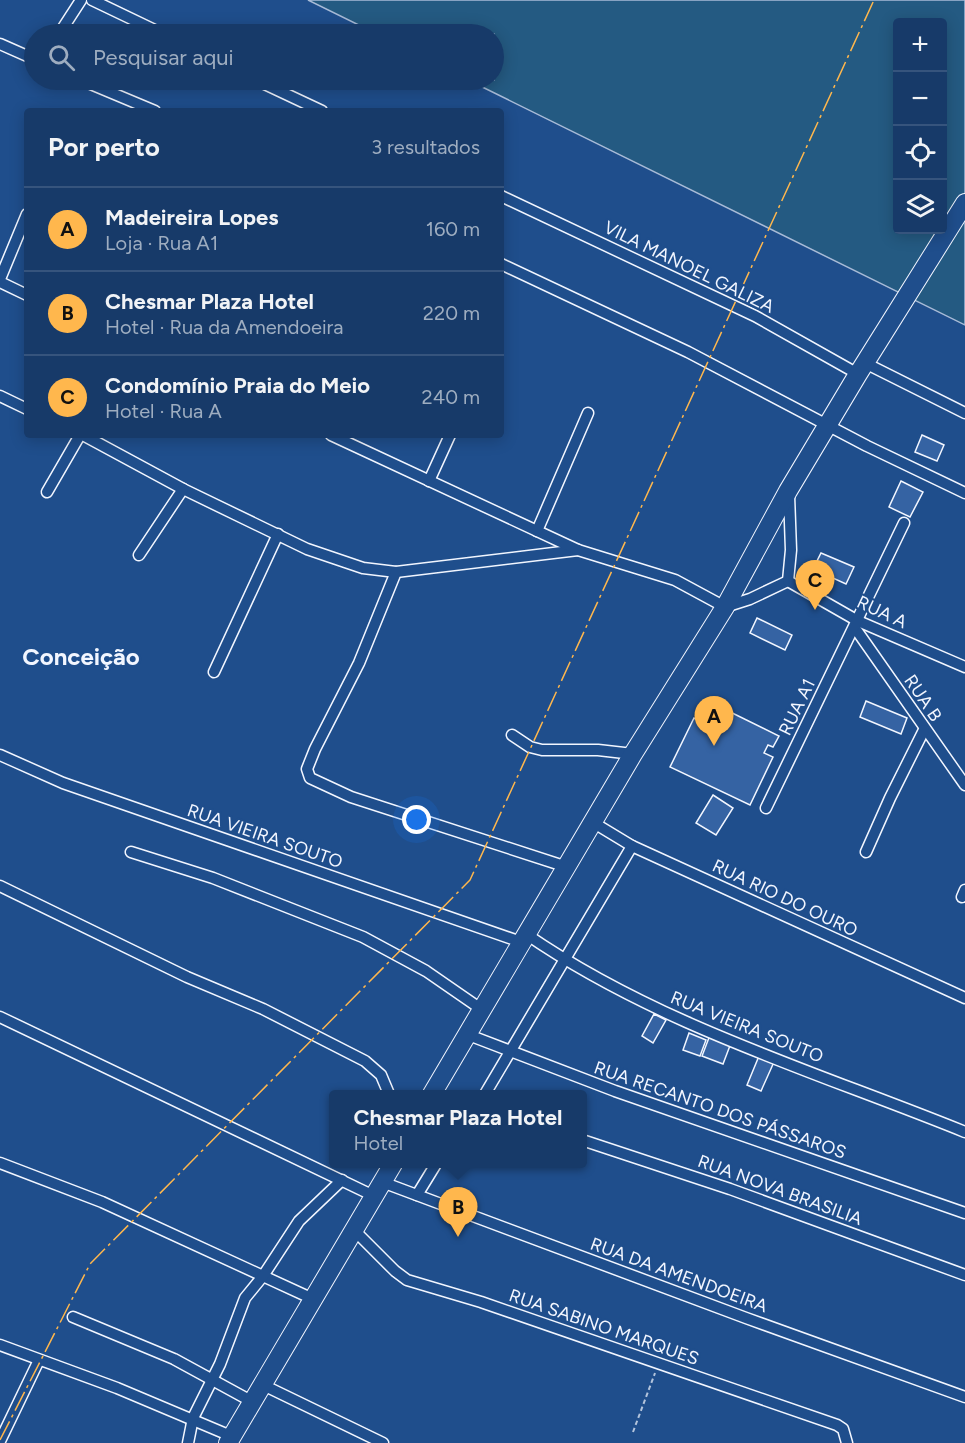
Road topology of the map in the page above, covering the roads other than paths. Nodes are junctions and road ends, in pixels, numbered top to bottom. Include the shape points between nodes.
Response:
1 (81, 0) edge
2 (92, 0) edge
3 (65, 24) edge
4 (142, 24) edge
5 (0, 44) edge
6 (24, 55) edge
7 (105, 90) edge
8 (277, 90) edge
9 (148, 108) edge
10 (316, 108) edge
11 (504, 197) edge
12 (965, 203) edge
13 (24, 221) edge
14 (504, 265) edge
15 (0, 281) edge
16 (24, 293) edge
17 (861, 369) junction
18 (0, 396) edge
19 (24, 408) edge
20 (588, 413) dead end
21 (965, 413) edge
22 (828, 425) junction
23 (80, 438) edge
24 (88, 438) edge
25 (337, 438) edge
26 (449, 438) edge
27 (429, 481) junction
28 (183, 489) junction
29 (788, 491) junction
30 (47, 492) dead end
31 (965, 493) edge
32 (904, 523) dead end
33 (537, 531) junction
34 (278, 534) junction
35 (578, 550) junction
36 (139, 555) dead end
37 (396, 572) junction
38 (788, 582) junction
39 (724, 607) junction
40 (857, 625) junction
41 (964, 664) edge
42 (214, 672) dead end
43 (924, 730) junction
44 (512, 735) dead end
45 (0, 754) edge
46 (633, 754) junction
47 (965, 785) edge
48 (766, 808) dead end
49 (594, 823) junction
50 (632, 846) junction
51 (131, 852) dead end
52 (866, 852) dead end
53 (567, 867) junction
54 (0, 886) edge
55 (523, 938) junction
56 (565, 961) junction
57 (965, 998) edge
58 (481, 1009) junction
59 (0, 1017) edge
60 (466, 1034) junction
61 (508, 1052) junction
62 (387, 1090) edge
63 (435, 1090) edge
64 (488, 1090) edge
65 (965, 1132) edge
66 (587, 1142) edge
67 (0, 1163) edge
68 (391, 1168) edge
69 (434, 1168) edge
70 (342, 1180) junction
71 (378, 1189) junction
72 (417, 1195) junction
73 (965, 1213) edge
74 (354, 1230) junction
75 (965, 1275) edge
76 (263, 1276) junction
77 (313, 1299) junction
78 (73, 1317) dead end
79 (0, 1345) edge
80 (39, 1360) junction
81 (212, 1380) junction
82 (261, 1384) junction
83 (965, 1397) edge
84 (251, 1401) junction
85 (193, 1418) junction
86 (230, 1439) edge
87 (0, 1441) edge
88 (188, 1443) edge
89 (382, 1443) edge
90 (847, 1443) edge

1 - 3 street
2 - 4 street
5 - 6 street
7 - 9 street
8 - 10 street
11 - 17 street, VILA MANOEL GALIZA
12 - 17 main road
13 - 15 street
14 - 22 street via 688,352
15 - 16 street
17 - 21 street, VILA MANOEL GALIZA
17 - 22 main road
18 - 19 street
20 - 33 street
22 - 29 main road
22 - 31 street
23 - 30 street
24 - 28 street
25 - 27 street
26 - 27 street
27 - 33 street
28 - 34 street
28 - 36 street
29 - 38 street
29 - 39 main road
32 - 40 street, RUA A1
33 - 35 street
34 - 37 street via 354,566
34 - 42 street
35 - 37 street
35 - 39 street via 675,580
37 - 53 street via 359,663 315,749 307,769 310,778 360,800
38 - 39 street
38 - 40 street, RUA A
39 - 46 main road
40 - 41 street, RUA A
40 - 43 street, RUA B
40 - 48 street, RUA A1
43 - 47 street, RUA B
43 - 52 street
44 - 46 street via 542,750
45 - 55 street, RUA VIEIRA SOUTO via 63,783
46 - 49 main road
49 - 50 street, RUA RIO DO OURO
49 - 53 main road
50 - 56 street
50 - 57 street, RUA RIO DO OURO
51 - 58 street via 213,878 363,937 426,971
53 - 55 main road
54 - 62 street via 365,1061 381,1075
55 - 56 street, RUA VIEIRA SOUTO
55 - 58 main road
56 - 61 street
56 - 65 street, RUA VIEIRA SOUTO via 684,1020
58 - 60 main road
59 - 70 street, RUA DA AMENDOEIRA
60 - 61 street, RUA RECANTO DOS PÁSSAROS
60 - 63 main road
61 - 64 street
61 - 73 street, RUA RECANTO DOS PÁSSAROS
66 - 75 street, RUA NOVA BRASILIA via 720,1185
67 - 76 street via 102,1202
68 - 71 main road
69 - 72 street
70 - 71 street, RUA DA AMENDOEIRA
70 - 76 street via 299,1221
71 - 72 street, RUA DA AMENDOEIRA
71 - 74 main road
72 - 83 street, RUA DA AMENDOEIRA
74 - 77 main road
74 - 90 street, RUA SABINO MARQUES via 407,1280 837,1425 843,1429
76 - 77 street
76 - 81 street via 245,1298
77 - 82 main road
78 - 81 street via 174,1359
79 - 80 street
80 - 85 street
80 - 87 street
81 - 84 street
81 - 85 street
82 - 84 main road
82 - 89 street
84 - 86 main road
85 - 86 street
85 - 88 street

